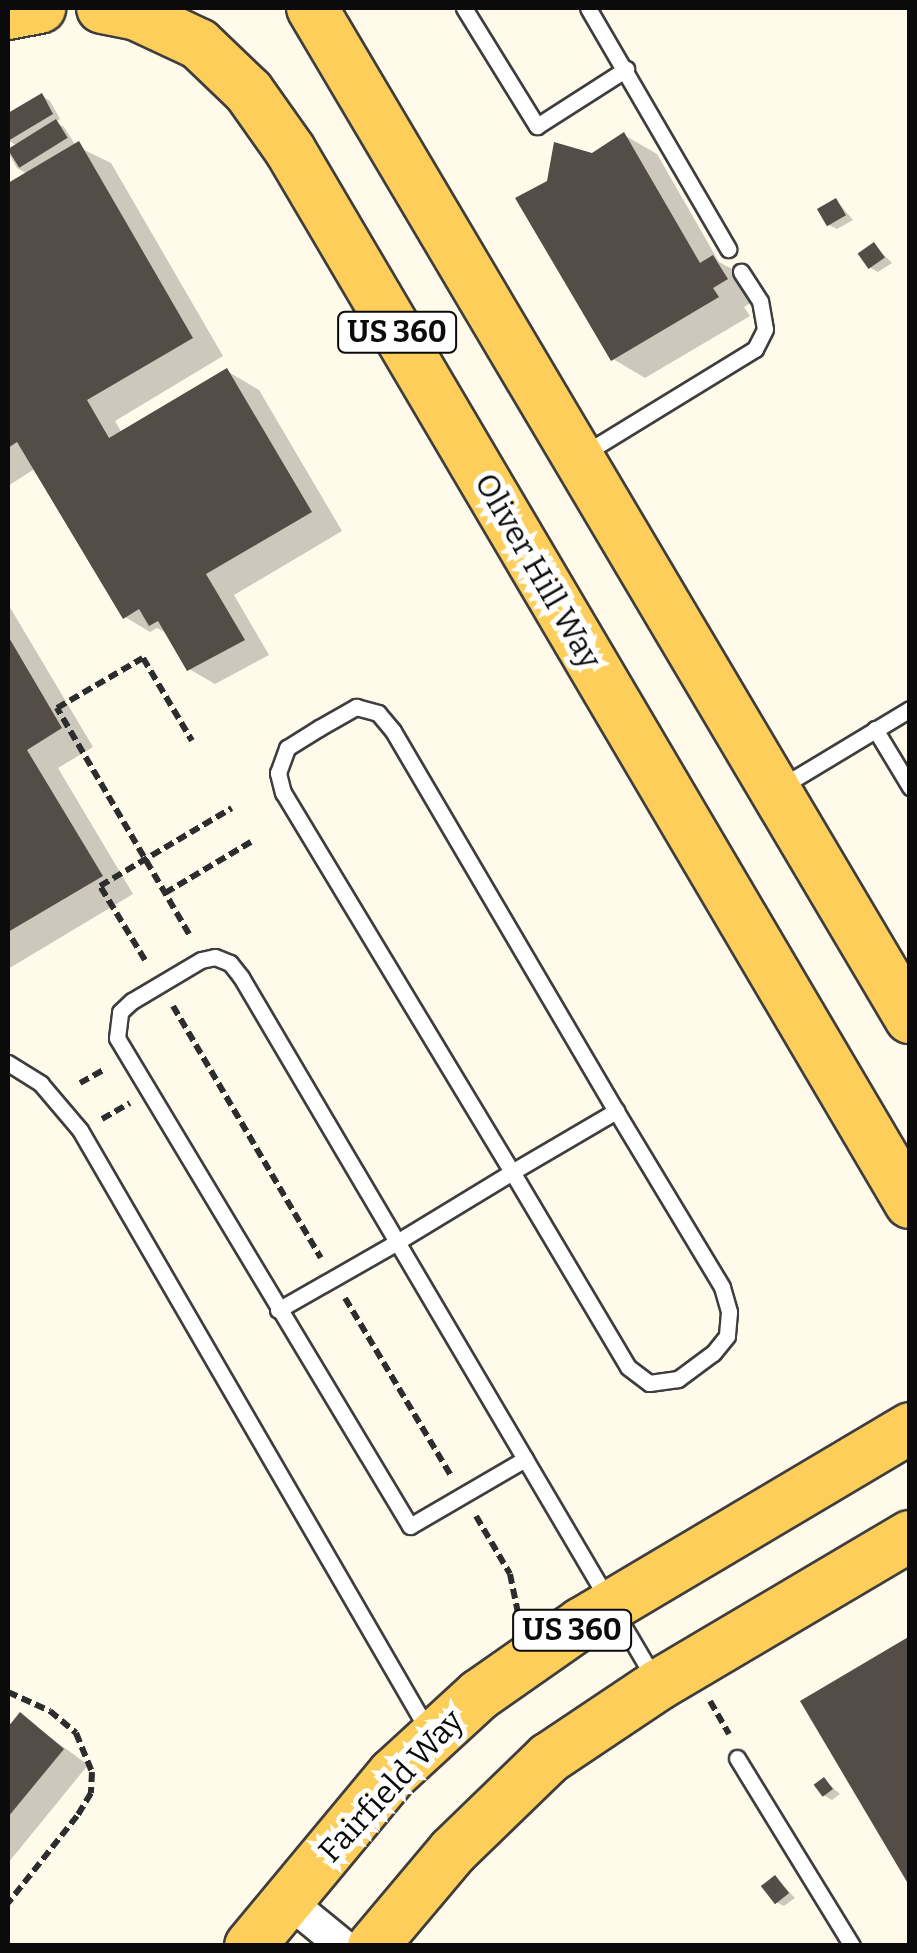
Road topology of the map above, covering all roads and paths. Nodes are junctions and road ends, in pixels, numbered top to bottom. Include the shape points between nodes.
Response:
1 (40, 8) edge
2 (102, 8) edge
3 (312, 8) edge
4 (464, 8) edge
5 (588, 8) edge
6 (8, 14) edge
7 (626, 68) junction
8 (728, 249) dead end
9 (742, 272) dead end
10 (578, 456) junction
11 (910, 708) edge
12 (875, 729) junction
13 (192, 741) dead end
14 (910, 787) edge
15 (776, 790) junction
16 (232, 808) dead end
17 (251, 842) dead end
18 (146, 860) junction
19 (165, 893) junction
20 (189, 934) dead end
21 (145, 960) dead end
22 (170, 1000) dead end
23 (910, 1018) edge
24 (8, 1063) edge
25 (108, 1066) dead end
26 (80, 1084) dead end
27 (130, 1103) dead end
28 (616, 1111) junction
29 (101, 1120) dead end
30 (512, 1172) junction
31 (910, 1203) edge
32 (397, 1242) junction
33 (322, 1260) dead end
34 (344, 1296) dead end
35 (278, 1310) junction
36 (910, 1428) edge
37 (525, 1459) junction
38 (452, 1478) dead end
39 (476, 1514) dead end
40 (910, 1536) edge
41 (611, 1605) junction
42 (524, 1626) dead end
43 (658, 1684) junction
44 (8, 1692) edge
45 (706, 1696) dead end
46 (725, 1728) dead end
47 (431, 1736) junction
48 (737, 1758) dead end
49 (288, 1900) junction
50 (8, 1903) edge
51 (250, 1946) edge
52 (342, 1946) edge
53 (373, 1946) edge
54 (852, 1946) edge

1 - 6 main road
2 - 31 main road, Oliver Hill Way / US 360 via 137,15 199,44 249,92 290,150
3 - 10 main road, US 360
4 - 7 lane via 537,126
5 - 7 lane
7 - 8 lane
9 - 10 lane via 760,301 765,329 754,349
10 - 15 main road, US 360
11 - 12 lane
12 - 14 lane
12 - 15 lane
13 - 18 path via 144,658 57,708
15 - 23 main road, US 360
16 - 18 path
17 - 19 path
18 - 19 path
18 - 21 path via 100,886
19 - 20 path
22 - 33 path
24 - 47 lane via 41,1084 80,1130
25 - 26 path
27 - 29 path
28 - 30 lane
28 - 30 lane via 722,1287 730,1312 727,1336 678,1379 649,1383 628,1366
28 - 30 lane via 393,731 378,714 356,707 318,728 287,748 278,772 284,794
30 - 32 lane
32 - 35 lane
32 - 35 lane via 241,977 230,963 202,960 120,1012 117,1038
32 - 37 lane
34 - 38 path
35 - 37 lane via 410,1526
36 - 41 main road, Fairfield Way / US 360
37 - 41 lane
39 - 42 path via 510,1574
40 - 43 main road, US 360
41 - 43 lane
41 - 47 main road, Fairfield Way / US 360
43 - 53 main road, US 360 via 549,1758 502,1800
44 - 50 path via 50,1711 76,1733 92,1772 91,1793 77,1816
45 - 46 path
47 - 49 main road, Fairfield Way / US 360
48 - 54 lane
49 - 51 main road, Fairfield Way / US 360
49 - 52 street

